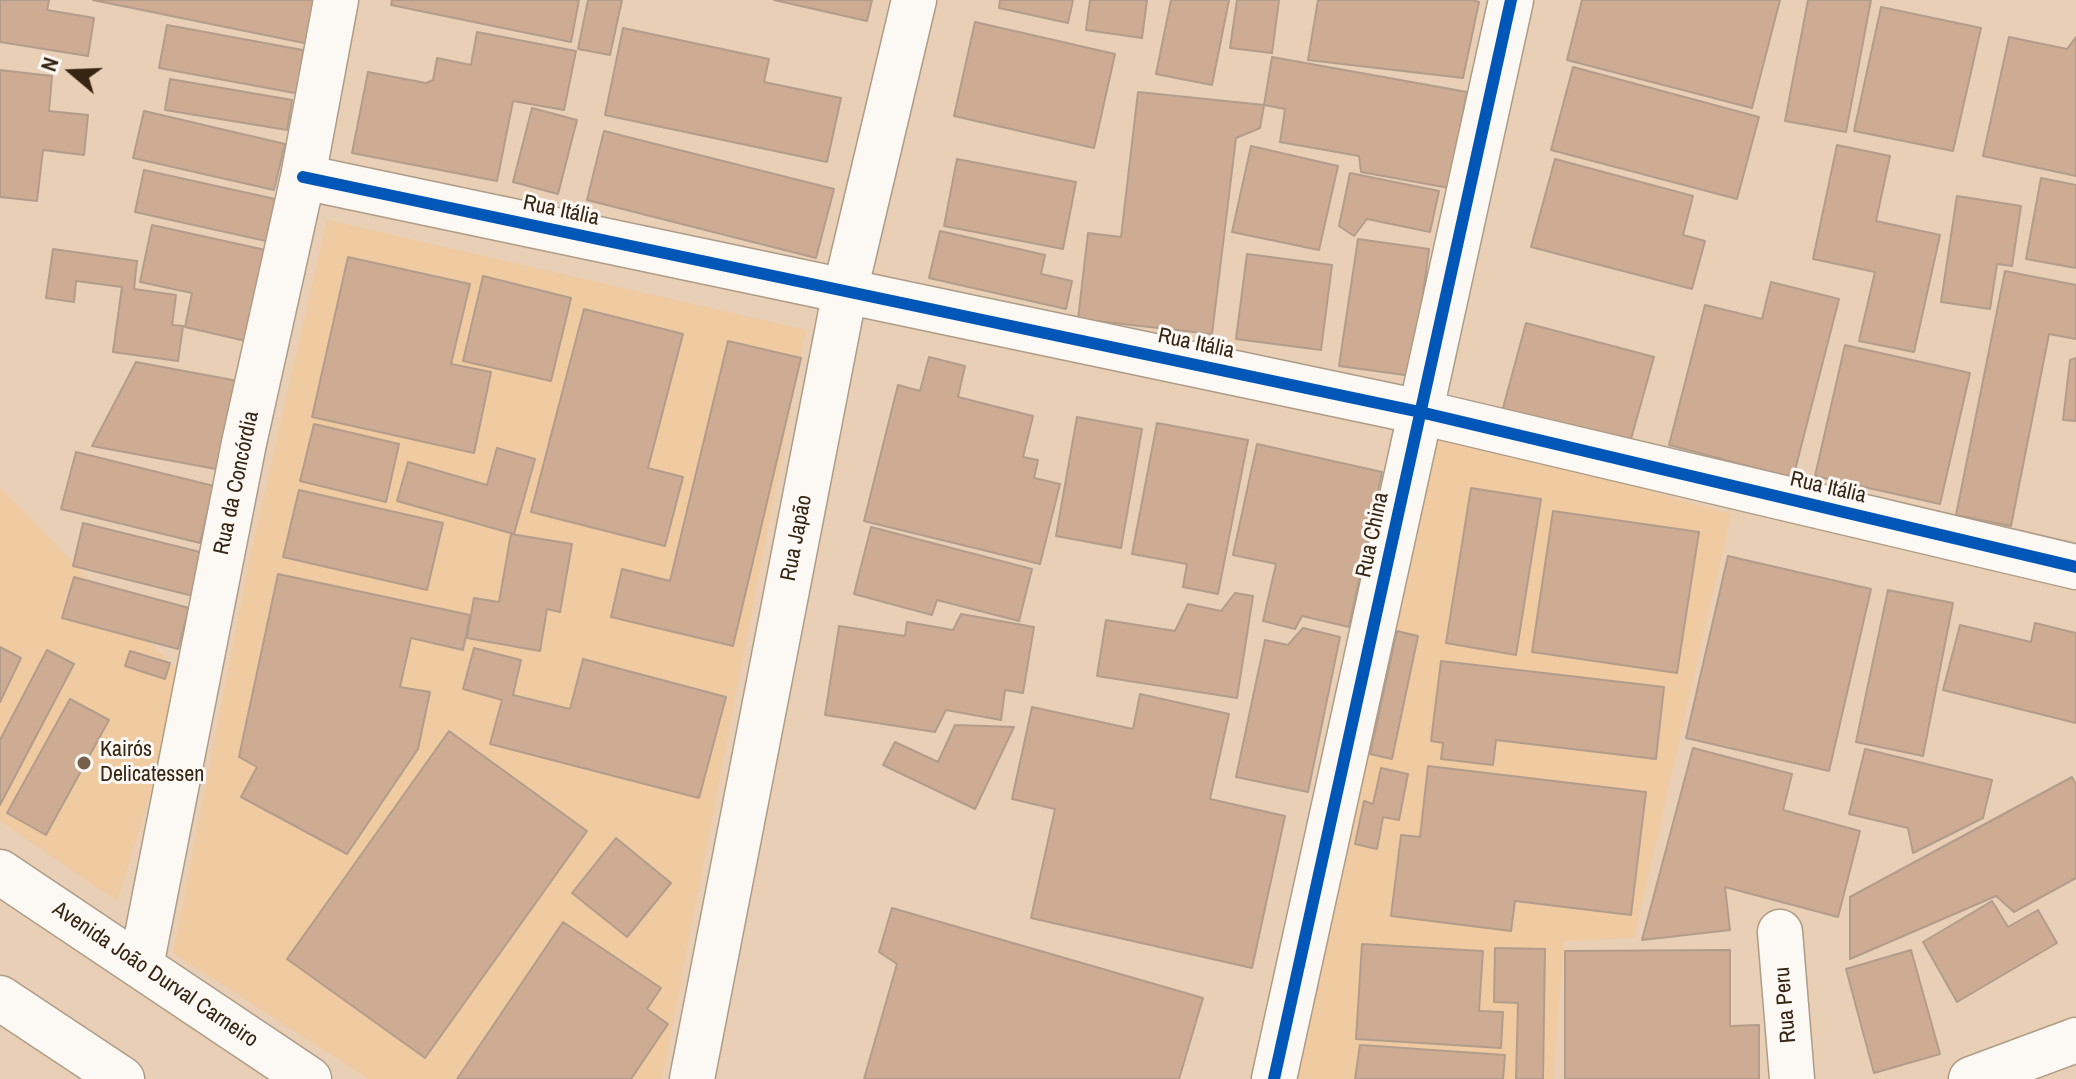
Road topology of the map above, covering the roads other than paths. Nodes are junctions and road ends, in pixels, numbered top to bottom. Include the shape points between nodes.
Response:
1 (336, 0) edge
2 (914, 0) edge
3 (1511, 0) edge
4 (303, 177) junction
5 (845, 291) junction
6 (1420, 412) junction
7 (2076, 567) edge
8 (0, 872) edge
9 (1780, 932) dead end
10 (141, 966) junction
11 (0, 998) edge
12 (2076, 1040) edge
13 (121, 1079) edge
14 (309, 1079) edge
15 (692, 1079) edge
16 (1274, 1079) edge
17 (1792, 1079) edge
18 (1971, 1079) edge

1 - 4 street, Rua da Concórdia
2 - 5 street, Rua Japão
3 - 6 street, Rua China
4 - 5 street, Rua Itália
4 - 10 street, Rua da Concórdia via 241,458
5 - 6 street, Rua Itália
5 - 15 street, Rua Japão
6 - 7 street, Rua Itália
6 - 16 street, Rua China
8 - 10 street, Avenida João Durval Carneiro
9 - 17 street, Rua Peru
10 - 14 street, Avenida João Durval Carneiro
11 - 13 street
12 - 18 street

